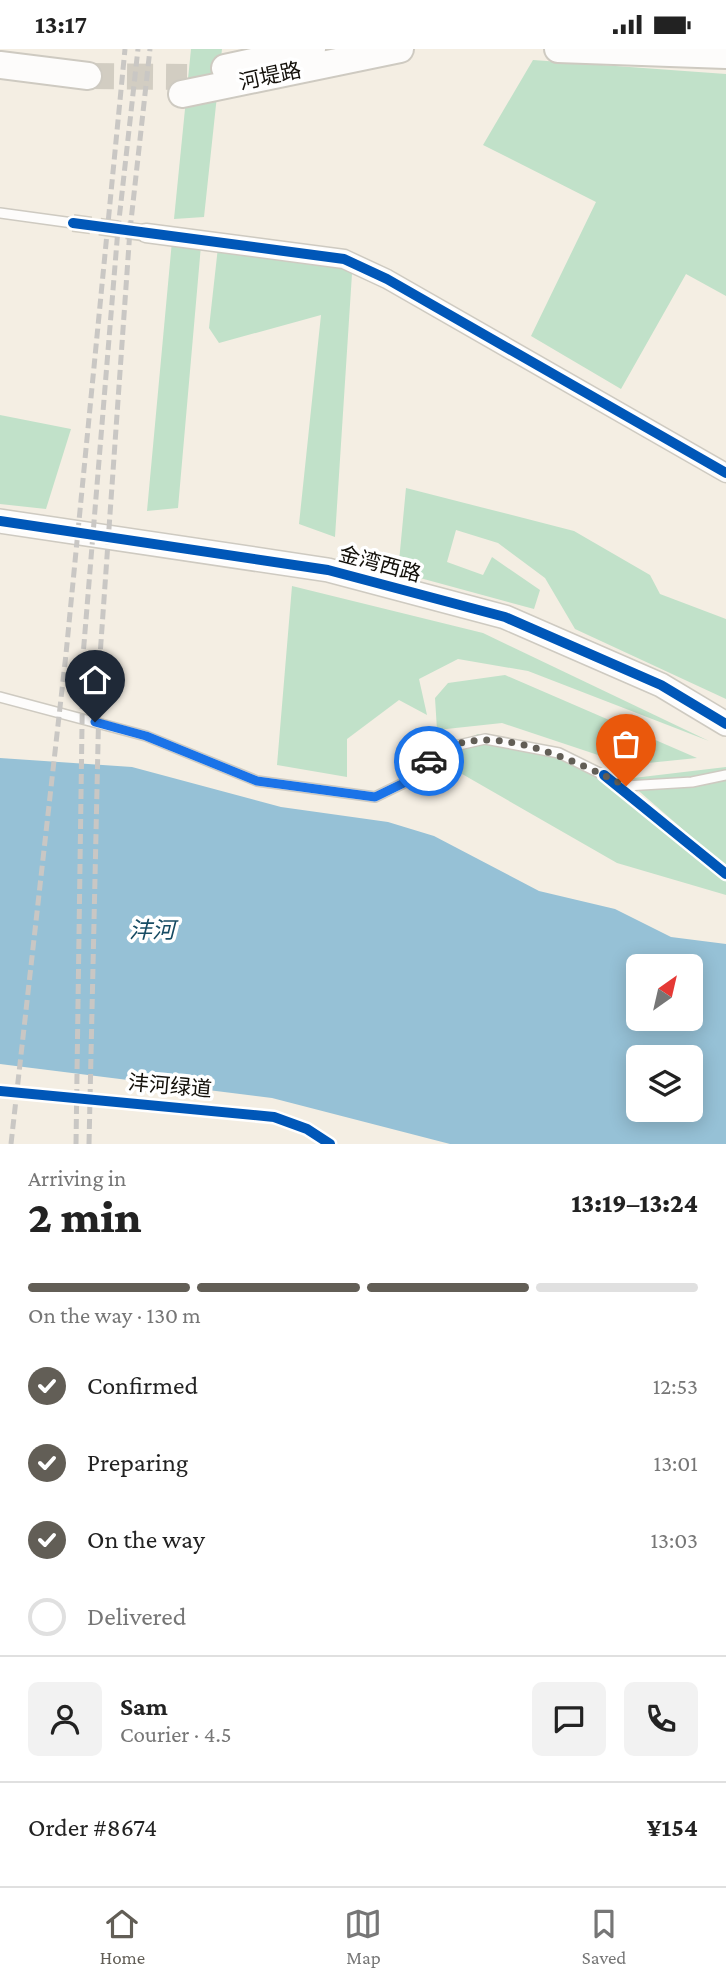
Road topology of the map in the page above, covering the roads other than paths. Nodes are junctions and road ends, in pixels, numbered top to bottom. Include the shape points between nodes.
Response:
1 (312, 49) edge
2 (400, 49) edge
3 (558, 49) edge
4 (726, 55) edge
5 (0, 65) edge
6 (0, 79) edge
7 (0, 213) edge
8 (74, 223) tunnel mouth
9 (146, 233) tunnel mouth
10 (726, 473) edge
11 (0, 521) edge
12 (0, 697) edge
13 (726, 724) edge
14 (726, 775) edge

1 - 2 main road, 河堤路 via 185,86
3 - 4 main road
5 - 6 main road via 87,83
7 - 8 lane
9 - 10 street via 344,260 387,279
11 - 13 street, 金湾西路 via 328,570 505,617 661,685
12 - 14 lane via 146,736 257,781 375,797 412,779 441,750 485,739 559,753 626,786

